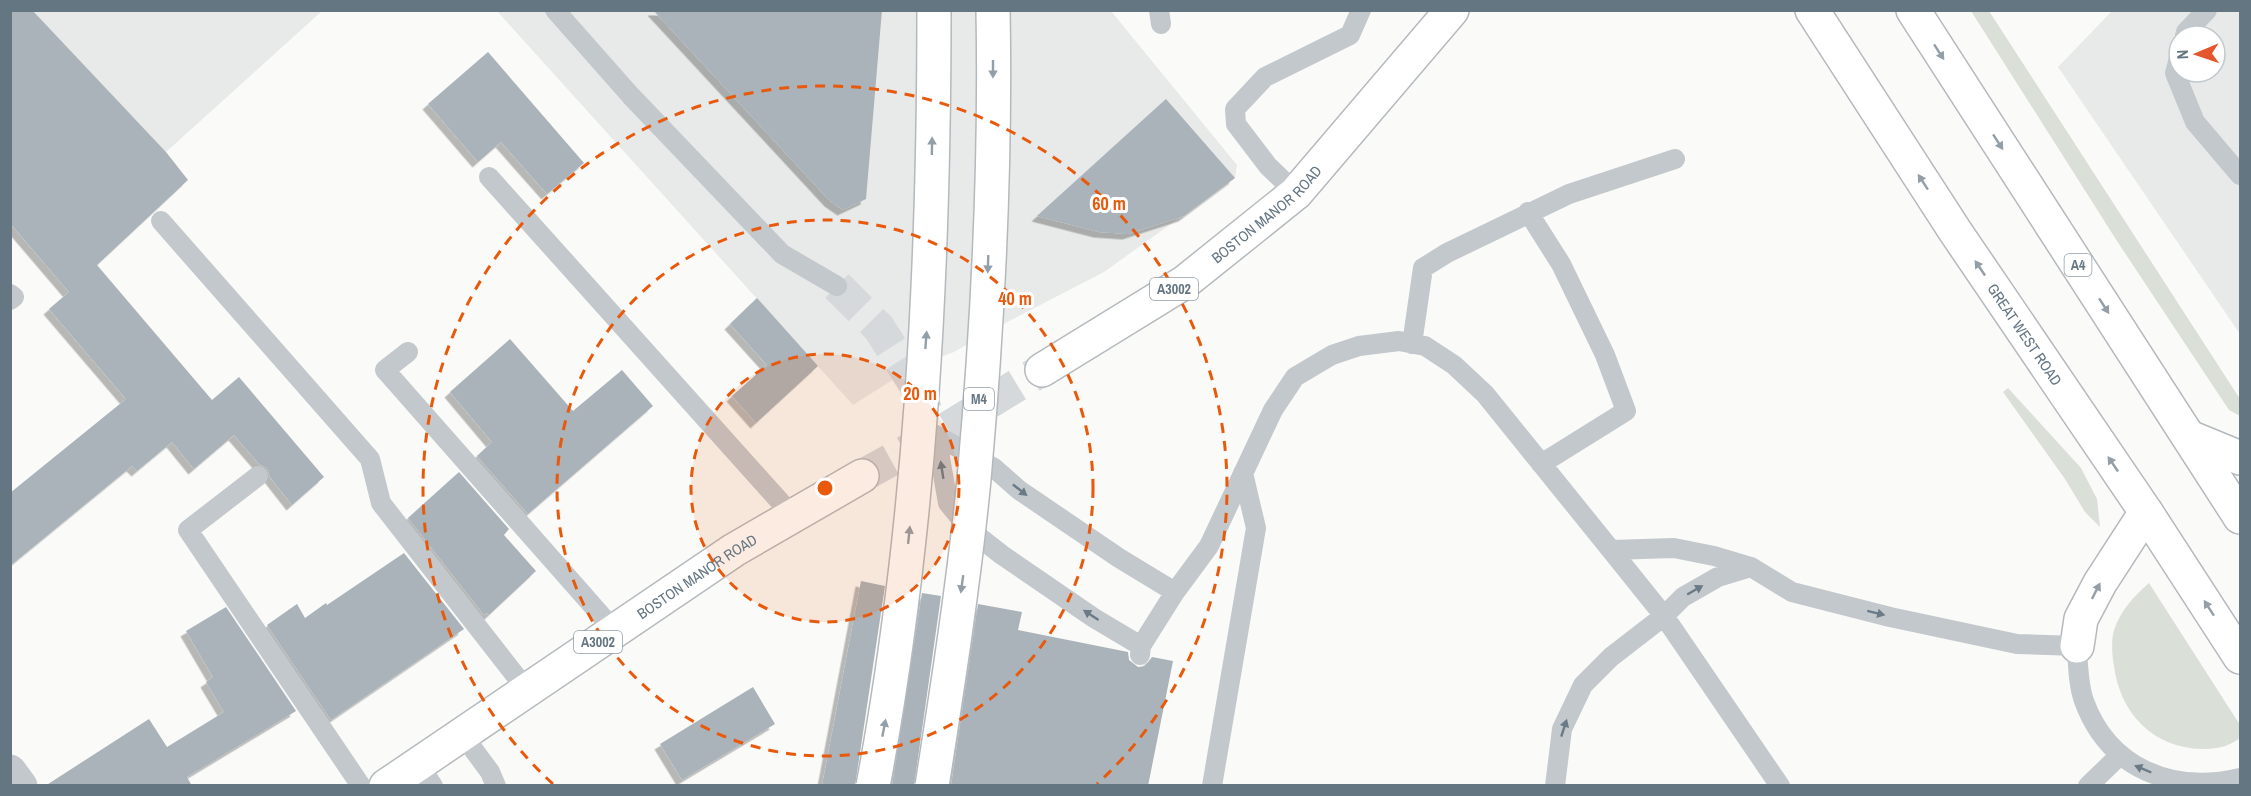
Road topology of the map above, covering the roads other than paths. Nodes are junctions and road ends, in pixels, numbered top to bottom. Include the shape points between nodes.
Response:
1 (555, 10) edge
2 (934, 10) edge
3 (993, 10) edge
4 (1361, 10) edge
5 (1452, 10) edge
6 (1812, 10) edge
7 (1913, 10) edge
8 (2207, 10) edge
9 (2194, 24) edge
10 (2179, 84) edge
11 (1675, 159) dead end
12 (2241, 175) edge
13 (489, 177) dead end
14 (1296, 194) junction
15 (1528, 212) junction
16 (161, 221) dead end
17 (837, 286) tunnel mouth
18 (10, 294) edge
19 (10, 300) edge
20 (1412, 344) junction
21 (408, 352) dead end
22 (1042, 370) tunnel mouth
23 (2189, 437) junction
24 (2241, 458) edge
25 (1541, 464) junction
26 (1243, 473) junction
27 (258, 476) dead end
28 (862, 476) tunnel mouth
29 (2146, 512) junction
30 (793, 516) junction
31 (2241, 517) edge
32 (1611, 550) junction
33 (1751, 567) junction
34 (1175, 592) junction
35 (1664, 616) junction
36 (615, 631) junction
37 (2077, 646) junction
38 (2241, 657) edge
39 (526, 689) junction
40 (462, 734) junction
41 (2120, 755) junction
42 (10, 771) edge
43 (426, 775) edge
44 (2241, 778) edge
45 (21, 786) edge
46 (361, 786) edge
47 (386, 786) edge
48 (496, 786) edge
49 (873, 786) edge
50 (932, 786) edge
51 (1212, 786) edge
52 (1556, 786) edge
53 (1780, 786) edge
54 (2088, 786) edge

1 - 17 lane via 782,254
49 -> 2 main road, bridge via 893,672 917,457 932,208
3 -> 50 main road, M4, bridge via 988,282 974,478
4 - 14 lane via 1350,35 1265,77 1235,109 1236,124
5 - 14 main road, BOSTON MANOR ROAD / A3002
29 -> 6 main road, GREAT WEST ROAD via 1955,231
7 -> 23 main road, A4
8 - 9 lane
10 - 12 lane via 2194,122
11 - 15 lane via 1569,194
13 - 30 lane
14 - 22 main road, BOSTON MANOR ROAD / A3002 via 1185,282
15 - 20 lane via 1423,268
15 - 25 lane via 1566,274 1605,355 1626,411
16 - 39 lane via 370,459 381,503
18 - 19 lane via 14,297
20 - 25 lane via 1425,346 1454,365 1485,394
20 - 26 lane via 1399,341 1359,346 1332,355 1295,377 1273,410
21 - 36 lane via 385,370
23 - 24 main road
23 - 31 main road, A4
25 - 32 lane
26 - 34 lane via 1209,546
26 - 51 lane via 1256,528
27 - 46 lane via 188,530
28 - 30 main road, BOSTON MANOR ROAD / A3002
37 -> 29 main road via 2081,619
38 -> 29 main road, GREAT WEST ROAD
30 - 36 main road, BOSTON MANOR ROAD / A3002 via 734,550
32 - 33 lane via 1674,548
32 - 35 lane
35 -> 33 lane via 1683,597 1718,577
33 -> 37 lane via 1792,592 1890,617 2017,644
34 -> 34 lane via 1140,650 970,530 948,503 936,435 994,468 1019,490
52 -> 35 lane via 1562,729 1583,685 1611,657
35 - 53 lane
36 - 39 main road, BOSTON MANOR ROAD / A3002
37 - 41 lane via 2084,700
39 - 40 main road, BOSTON MANOR ROAD / A3002
40 - 43 main road, BOSTON MANOR ROAD / A3002
40 - 48 lane
44 -> 41 lane via 2193,783 2162,778
41 - 54 lane
42 - 45 street
43 - 47 main road, BOSTON MANOR ROAD / A3002

